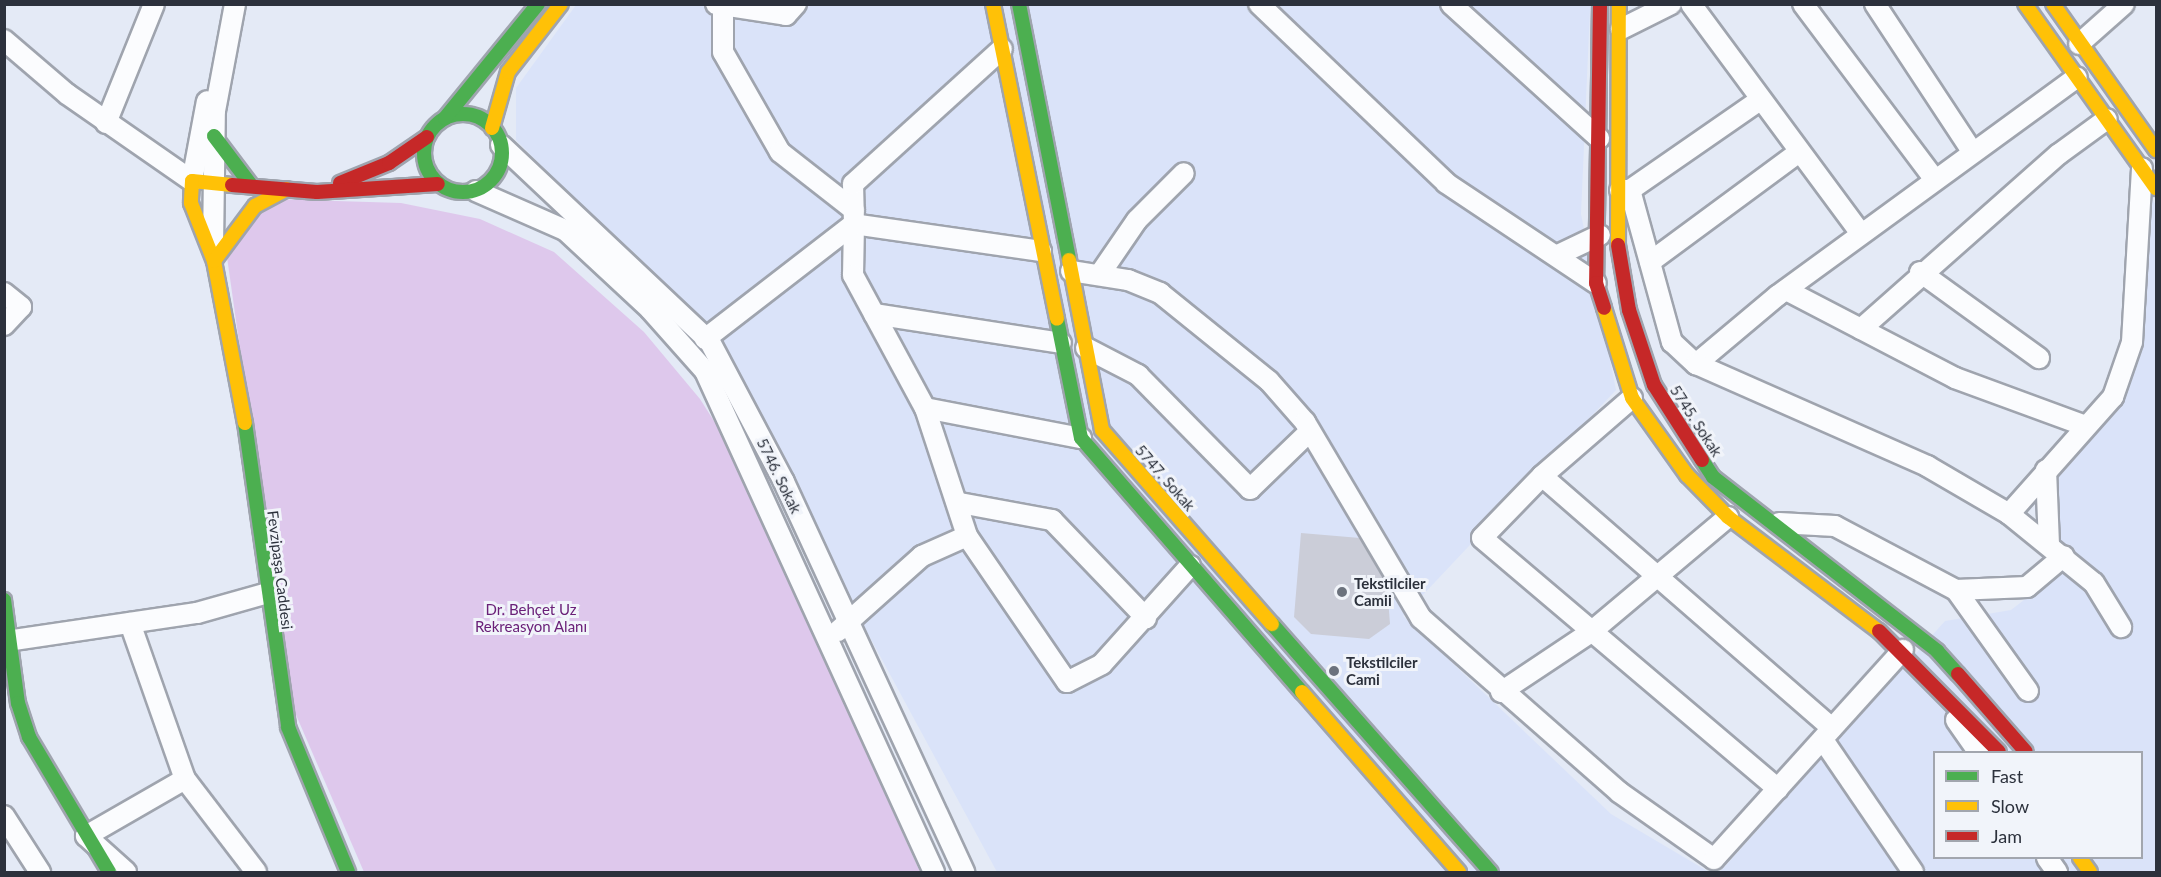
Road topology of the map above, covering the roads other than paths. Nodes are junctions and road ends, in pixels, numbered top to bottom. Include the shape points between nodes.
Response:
1 (154, 4) edge
2 (235, 4) edge
3 (538, 4) edge
4 (561, 4) edge
5 (796, 4) edge
6 (993, 4) edge
7 (1018, 4) edge
8 (1259, 4) edge
9 (1451, 4) edge
10 (1600, 4) edge
11 (1619, 4) edge
12 (1671, 4) edge
13 (1691, 4) edge
14 (1803, 4) edge
15 (1875, 4) edge
16 (2025, 4) edge
17 (2053, 4) edge
18 (2124, 4) edge
19 (719, 5) edge
20 (1621, 29) junction
21 (4, 40) edge
22 (2079, 44) junction
23 (1002, 49) junction
24 (220, 68) junction
25 (2077, 77) junction
26 (1760, 100) junction
27 (445, 118) junction
28 (2107, 119) junction
29 (106, 123) junction
30 (492, 128) junction
31 (214, 136) junction
32 (427, 137) junction
33 (1599, 138) junction
34 (501, 145) junction
35 (2157, 150) edge
36 (1972, 151) junction
37 (1798, 153) junction
38 (2142, 168) junction
39 (1184, 173) dead end
40 (1935, 180) junction
41 (202, 181) junction
42 (438, 184) junction
43 (251, 185) junction
44 (2157, 188) edge
45 (287, 189) junction
46 (1625, 190) junction
47 (476, 191) junction
48 (316, 192) junction
49 (854, 217) junction
50 (1861, 234) junction
51 (1600, 236) junction
52 (1041, 251) junction
53 (1560, 254) junction
54 (214, 261) junction
55 (1650, 262) junction
56 (1071, 271) junction
57 (1920, 272) junction
58 (1100, 274) junction
59 (1596, 283) junction
60 (1786, 290) junction
61 (4, 293) edge
62 (874, 314) junction
63 (4, 325) edge
64 (1861, 329) junction
65 (705, 339) junction
66 (1061, 343) junction
67 (1086, 348) junction
68 (2039, 358) dead end
69 (1696, 364) junction
70 (1632, 398) junction
71 (925, 408) junction
72 (2082, 425) junction
73 (1310, 431) junction
74 (1081, 438) junction
75 (2046, 470) junction
76 (1542, 476) junction
77 (960, 503) junction
78 (2009, 514) junction
79 (1728, 517) junction
80 (1779, 523) junction
81 (967, 536) junction
82 (2057, 550) junction
83 (1190, 566) junction
84 (1657, 576) junction
85 (1956, 590) junction
86 (268, 592) junction
87 (4, 600) edge
88 (1146, 618) junction
89 (130, 623) junction
90 (848, 625) junction
91 (2121, 627) dead end
92 (1591, 632) junction
93 (826, 638) junction
94 (7, 641) junction
95 (1903, 650) junction
96 (1940, 684) junction
97 (2028, 691) dead end
98 (1501, 692) junction
99 (1828, 734) junction
100 (1977, 751) edge
101 (1997, 751) edge
102 (2024, 751) edge
103 (184, 779) junction
104 (1778, 789) junction
105 (4, 816) edge
106 (86, 836) junction
107 (2048, 859) edge
108 (2081, 859) edge
109 (2099, 859) edge
110 (40, 873) edge
111 (109, 873) edge
112 (126, 873) edge
113 (256, 873) edge
114 (348, 873) edge
115 (934, 873) edge
116 (964, 873) edge
117 (1459, 873) edge
118 (1491, 873) edge
119 (1912, 873) edge
120 (2057, 873) edge
121 (2090, 873) edge
122 (2108, 873) edge

1 - 29 street
2 - 24 street
3 - 27 main road
4 - 30 main road via 508,72
5 - 19 street via 786,15
6 - 23 main road
7 - 56 main road, 5747. Sokak
8 - 53 street via 1446,183
9 - 33 street
10 - 33 main road
11 - 20 main road, 5745. Sokak
12 - 20 street
13 - 26 street
14 - 40 street
15 - 36 street
16 - 25 main road
17 - 22 main road
18 - 22 street
19 - 49 street via 723,52 780,152
20 - 46 main road, 5745. Sokak
21 - 29 street
22 - 35 main road
23 - 49 street via 854,184
23 - 52 main road
24 - 31 street
24 - 41 street via 206,103
25 - 28 main road
25 - 36 street
26 - 37 street
26 - 46 street
27 - 30 main road via 470,115
27 - 32 main road
28 - 38 main road
28 - 57 street
29 - 41 street
30 - 34 main road
31 - 41 street
31 - 43 main road
32 - 42 main road via 424,162
32 - 48 main road via 389,162
33 - 51 main road
34 - 47 main road via 494,178
34 - 65 street, 5746. Sokak
36 - 40 street
37 - 50 street
37 - 55 street
38 - 44 main road
38 - 72 street via 2132,342 2113,397
39 - 58 street via 1137,219
40 - 50 street
41 - 43 main road
41 - 54 street
42 - 47 main road via 449,191
42 - 48 main road
43 - 45 main road
45 - 48 main road
45 - 54 main road via 255,206
46 - 55 street
46 - 80 main road, 5745. Sokak via 1619,265 1654,385 1713,477
47 - 93 street, 5746. Sokak via 565,231 685,345 705,371
49 - 52 street
49 - 62 street via 853,274
49 - 65 street
50 - 60 street
51 - 53 street
51 - 59 main road
52 - 66 main road
53 - 59 street
54 - 86 main road, Fevzipaşa Caddesi via 236,360
55 - 69 street via 1672,342
56 - 58 street
56 - 67 main road, 5747. Sokak
57 - 64 street
57 - 68 street
58 - 73 street via 1160,293 1209,329 1269,381
59 - 70 main road
60 - 64 street
60 - 69 street
61 - 63 street via 21,307
62 - 66 street
62 - 71 street
64 - 72 street via 1955,378
65 - 90 street, 5746. Sokak via 784,482
66 - 74 main road
67 - 73 street via 1138,375 1250,489
67 - 118 main road, 5747. Sokak via 1102,430
69 - 78 street via 1927,466
70 - 76 street
70 - 79 main road via 1672,456
71 - 74 street
71 - 77 street
72 - 75 street
73 - 98 street via 1421,618
74 - 83 main road
75 - 78 street
75 - 82 street
76 - 84 street
76 - 92 street via 1482,538
77 - 81 street
77 - 88 street via 1052,520
78 - 82 street
79 - 84 street
79 - 95 main road
80 - 85 street via 1834,526
80 - 102 main road, 5745. Sokak via 1937,651
81 - 88 street via 1067,682 1102,664
81 - 90 street via 922,556
82 - 85 street via 2027,587
82 - 91 street via 2094,583
83 - 88 street
83 - 117 main road
84 - 92 street
84 - 99 street
85 - 97 street
86 - 89 street via 197,612
86 - 114 main road, Fevzipaşa Caddesi via 288,727
87 - 94 main road
89 - 94 street
89 - 103 street
90 - 93 street
90 - 116 street, 5746. Sokak
92 - 98 street
92 - 104 street
93 - 115 street, 5746. Sokak
94 - 106 main road via 29,737
95 - 96 main road
95 - 99 street
96 - 100 street via 1940,696
96 - 101 main road
98 - 104 street via 1619,792 1714,859
99 - 104 street
99 - 119 street
103 - 106 street
103 - 113 street
105 - 110 street
106 - 111 main road
106 - 112 street
107 - 120 street
108 - 121 main road
109 - 122 main road

